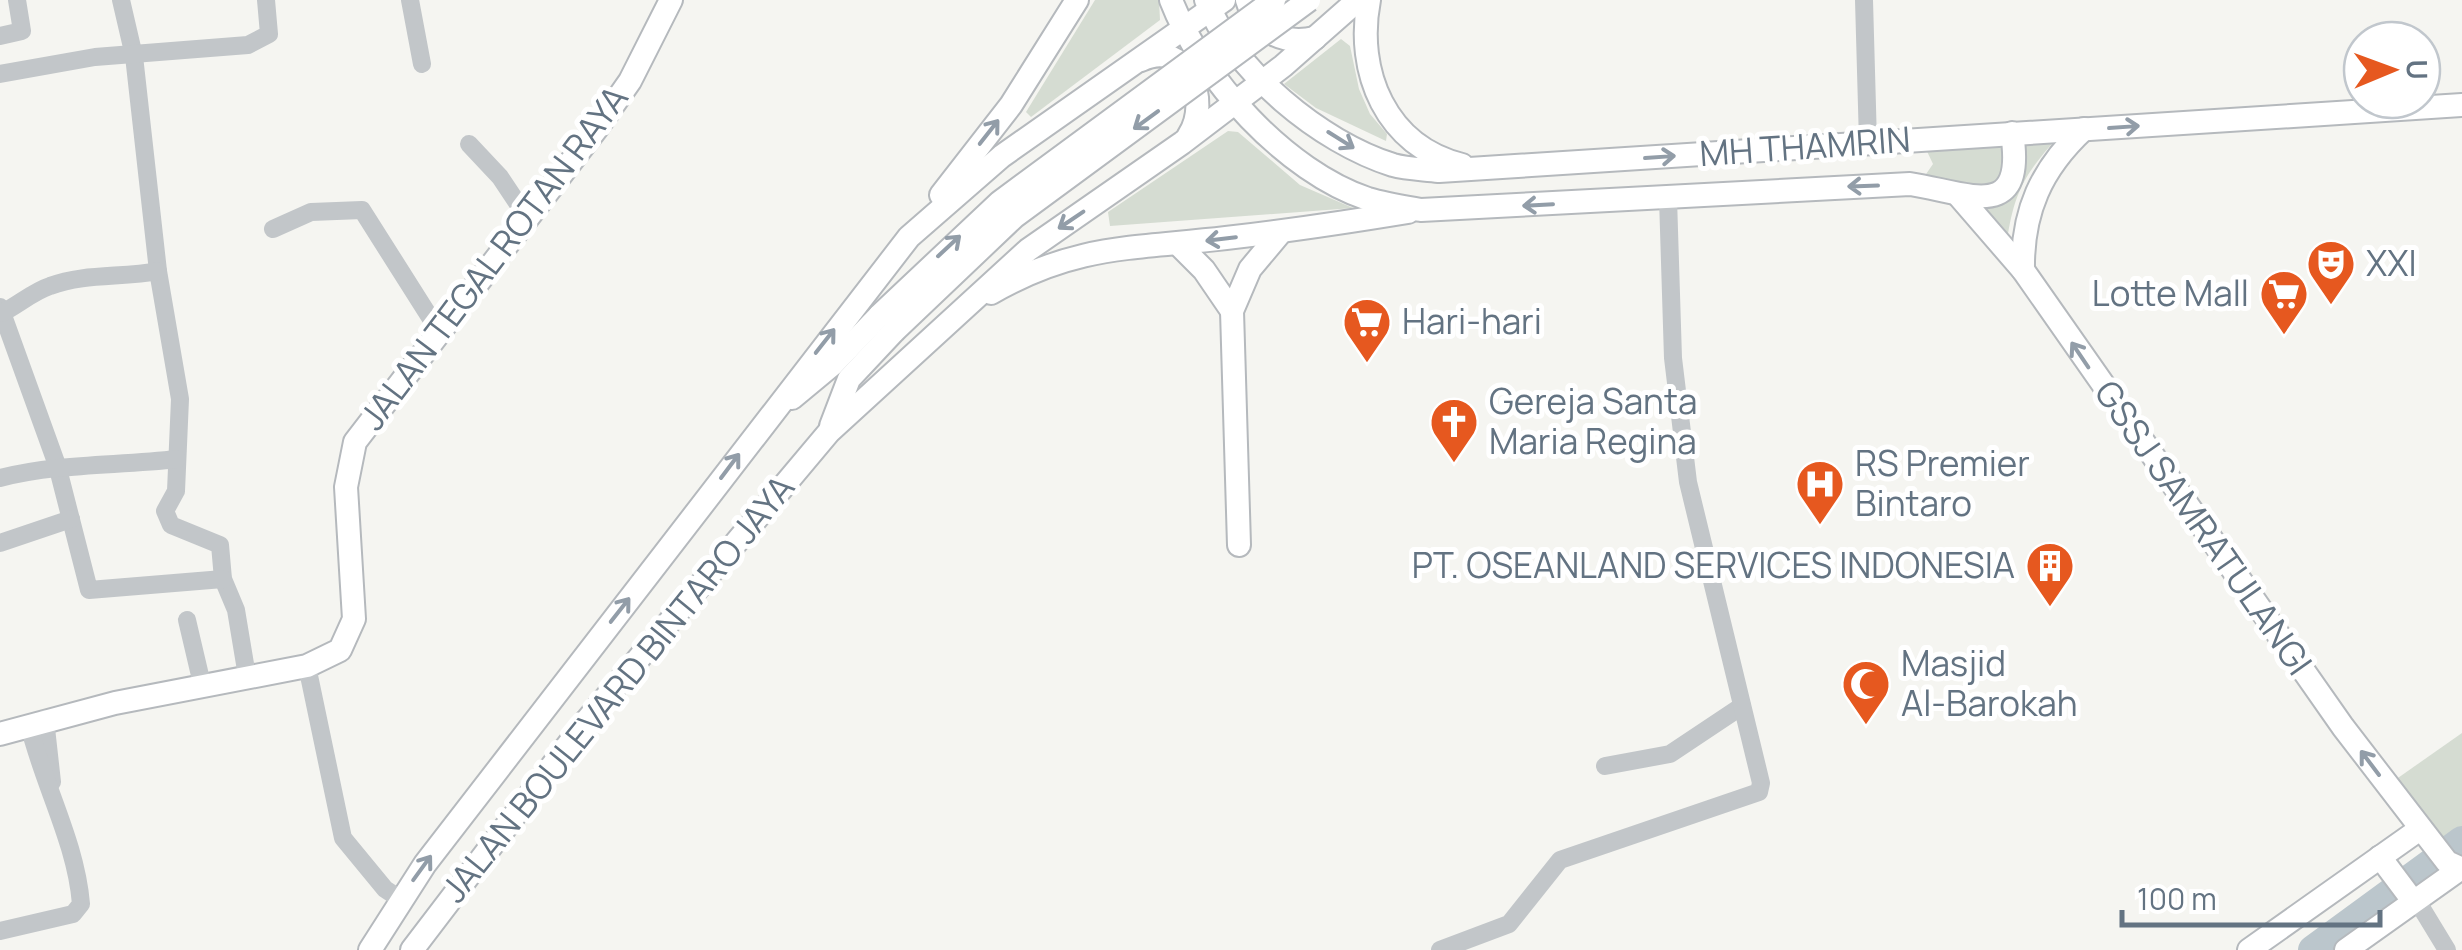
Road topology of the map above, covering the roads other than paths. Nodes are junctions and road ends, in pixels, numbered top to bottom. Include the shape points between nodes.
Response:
1 (16, 0) edge
2 (120, 0) edge
3 (266, 0) edge
4 (410, 0) edge
5 (671, 0) edge
6 (1077, 0) edge
7 (1171, 0) edge
8 (1248, 0) edge
9 (1274, 0) edge
10 (1309, 0) edge
11 (1358, 0) edge
12 (1369, 0) edge
13 (1864, 0) edge
14 (1214, 3) edge
15 (1182, 30) junction
16 (0, 36) edge
17 (1315, 38) junction
18 (134, 56) junction
19 (422, 64) dead end
20 (1133, 64) junction
21 (0, 74) edge
22 (1265, 80) junction
23 (1236, 102) junction
24 (2462, 104) edge
25 (2084, 129) junction
26 (2012, 133) junction
27 (1868, 142) junction
28 (1182, 143) junction
29 (469, 144) dead end
30 (1486, 170) junction
31 (1959, 196) junction
32 (1668, 198) junction
33 (1421, 210) junction
34 (528, 219) junction
35 (272, 229) dead end
36 (1281, 232) junction
37 (909, 238) junction
38 (1178, 244) junction
39 (2023, 270) junction
40 (158, 271) junction
41 (967, 306) junction
42 (1, 310) edge
43 (1232, 311) junction
44 (887, 323) junction
45 (438, 330) junction
46 (766, 419) junction
47 (829, 432) junction
48 (177, 459) junction
49 (57, 464) junction
50 (0, 478) edge
51 (71, 518) junction
52 (0, 543) edge
53 (1239, 545) dead end
54 (223, 579) junction
55 (186, 620) dead end
56 (307, 666) junction
57 (247, 676) junction
58 (202, 684) junction
59 (1742, 706) junction
60 (37, 722) junction
61 (0, 734) edge
62 (1605, 766) dead end
63 (2424, 834) junction
64 (2384, 863) junction
65 (2456, 867) edge
66 (2411, 896) junction
67 (400, 899) junction
68 (0, 930) edge
69 (370, 950) edge
70 (412, 950) edge
71 (1440, 950) edge
72 (2249, 950) edge
73 (2346, 950) edge
74 (2448, 950) edge

1 - 16 street via 22,32
2 - 18 street
3 - 18 street via 270,34 248,46
4 - 19 street
5 - 34 main road, JALAN TEGAL ROTAN RAYA via 630,81
37 -> 6 main road via 1010,105
7 - 15 main road, MH THAMRIN
8 - 17 main road via 1256,20 1276,37
44 -> 9 main road, JALAN BOULEVARD BINTARO JAYA, bridge via 1000,202
10 -> 44 main road, JALAN BOULEVARD BINTARO JAYA, bridge via 1014,218
11 - 17 main road, JALAN BOULEVARD BINTARO JAYA
12 - 30 main road via 1366,54 1384,110 1419,147
13 - 27 street
14 - 15 main road, JALAN BOULEVARD BINTARO JAYA
14 - 22 main road, MH THAMRIN via 1241,56
15 - 20 main road, JALAN BOULEVARD BINTARO JAYA
15 - 23 main road, MH THAMRIN
17 - 22 main road, JALAN BOULEVARD BINTARO JAYA
18 - 21 street
18 - 40 street
20 - 28 main road via 1161,55 1196,83 1200,109
20 - 37 main road, JALAN BOULEVARD BINTARO JAYA via 1002,156
22 - 23 main road, JALAN BOULEVARD BINTARO JAYA
22 -> 30 main road, MH THAMRIN via 1356,150 1396,166
23 - 28 main road, JALAN BOULEVARD BINTARO JAYA
23 - 33 main road, MH THAMRIN via 1325,177 1366,198
25 -> 24 main road, MH THAMRIN
25 - 26 main road, MH THAMRIN
25 - 39 main road via 2036,192 2022,244
26 - 27 main road, MH THAMRIN
26 - 31 main road via 2016,170 2006,190
30 -> 27 main road, MH THAMRIN
28 -> 41 main road, JALAN BOULEVARD BINTARO JAYA via 1028,250
29 - 34 street
31 -> 32 main road, MH THAMRIN via 1910,184
31 - 39 main road, GSSJ SAMRATULANGI
32 -> 33 main road, MH THAMRIN
32 - 59 street via 1673,358 1688,482
33 - 36 main road
34 - 45 main road, JALAN TEGAL ROTAN RAYA
35 - 45 street via 310,212 362,210
36 -> 38 main road
36 - 43 main road via 1250,269
46 -> 37 main road, JALAN BOULEVARD BINTARO JAYA
38 - 41 main road via 1066,258
38 - 43 main road
63 -> 39 main road, GSSJ SAMRATULANGI
40 - 42 street via 118,279 86,276
40 - 48 street via 180,399
41 - 47 main road, JALAN BOULEVARD BINTARO JAYA
42 - 49 street
43 - 53 main road
44 - 46 main road, JALAN BOULEVARD BINTARO JAYA
44 - 47 main road, JALAN BOULEVARD BINTARO JAYA via 849,379
45 - 56 main road, JALAN TEGAL ROTAN RAYA via 356,442 346,487 354,619 340,650
67 -> 46 main road, JALAN BOULEVARD BINTARO JAYA
47 - 70 main road, JALAN BOULEVARD BINTARO JAYA via 588,719
48 - 49 street
48 - 54 street via 176,492 165,512 171,525 220,544
49 - 50 street
49 - 51 street
51 - 52 street
51 - 54 street via 89,590
54 - 57 street via 236,610
55 - 58 street
56 - 57 main road, JALAN TEGAL ROTAN RAYA
56 - 67 street via 343,838
57 - 58 main road, JALAN TEGAL ROTAN RAYA
58 - 60 main road, JALAN TEGAL ROTAN RAYA
59 - 62 street via 1670,754
59 - 71 street via 1761,783 1750,799 1560,860 1509,924
60 - 61 main road, JALAN TEGAL ROTAN RAYA
60 - 68 street via 36,757 52,792 80,904 73,914
63 - 64 main road
63 - 65 main road, GSSJ SAMRATULANGI
64 - 66 main road
64 - 72 main road
65 - 66 main road
66 - 73 main road
66 - 74 street
67 - 69 main road, JALAN BOULEVARD BINTARO JAYA

